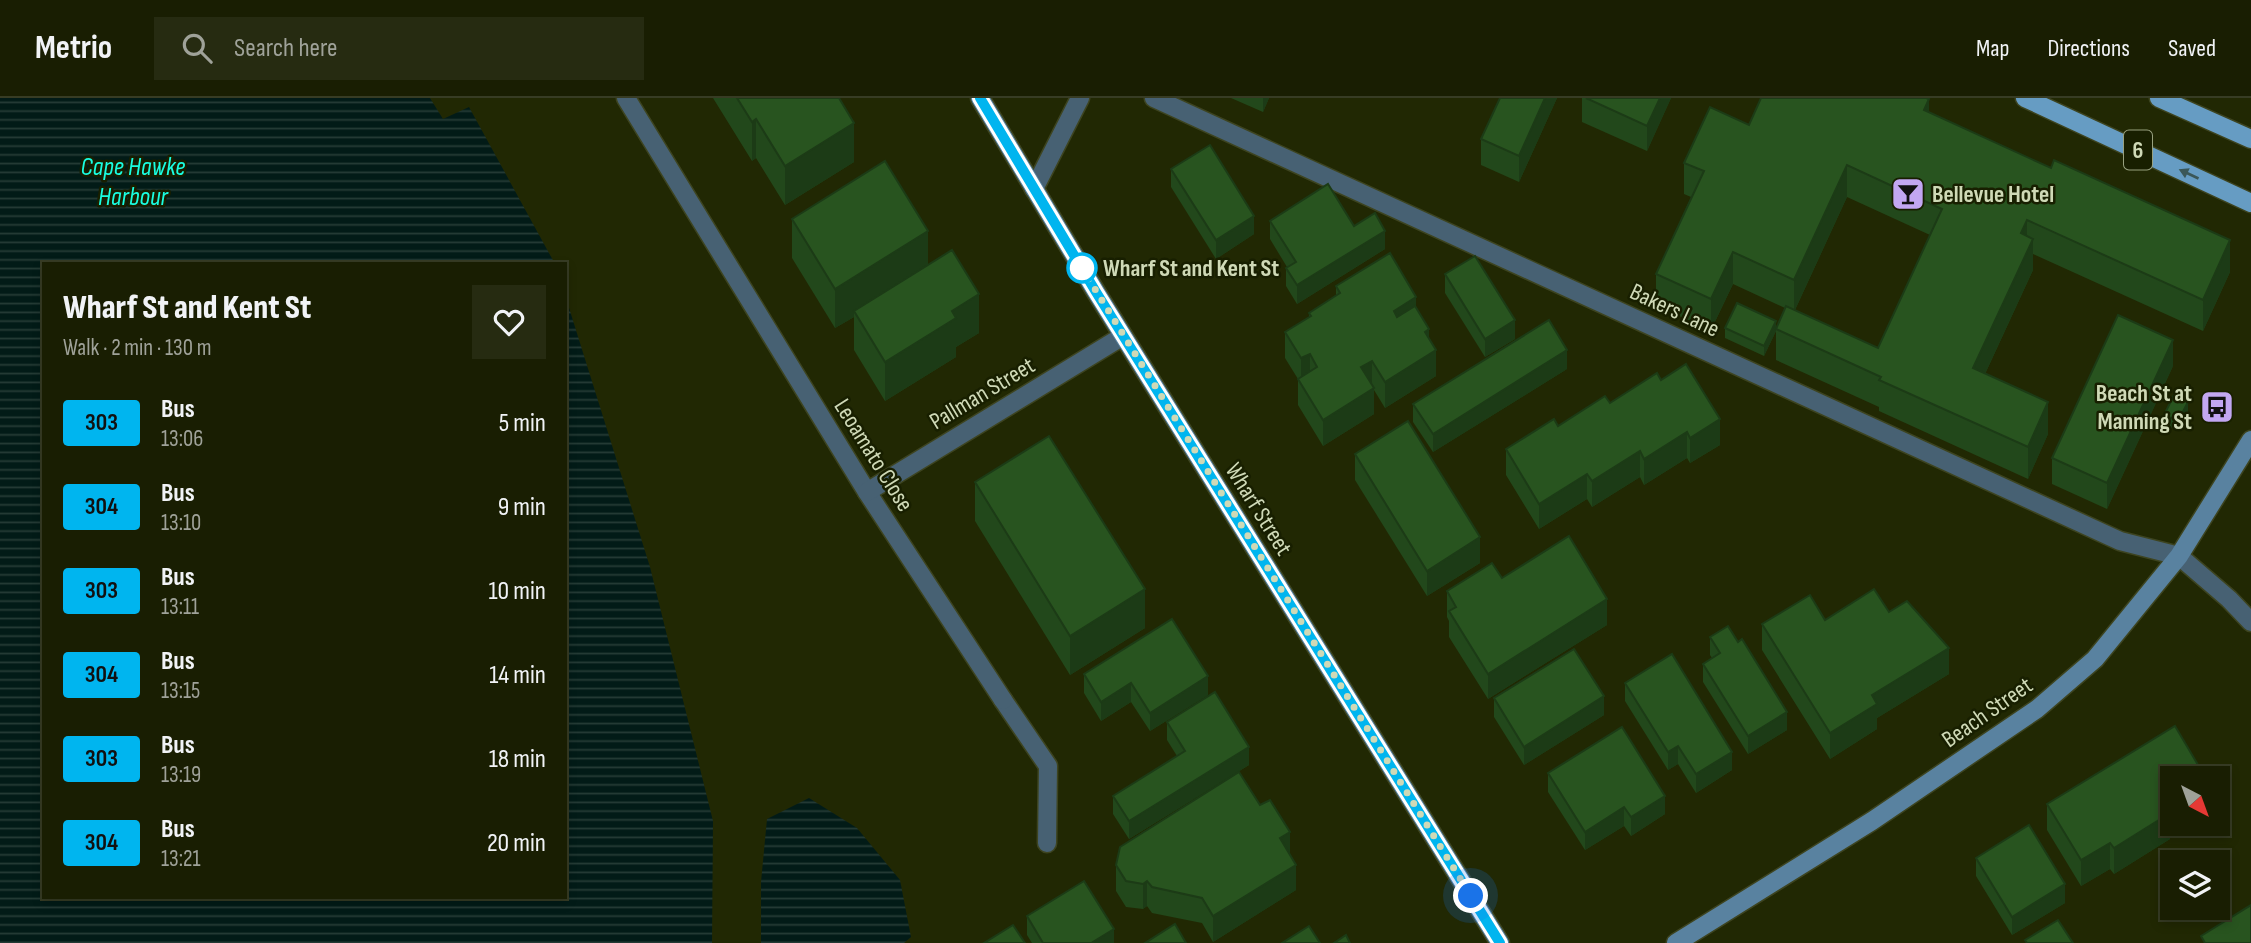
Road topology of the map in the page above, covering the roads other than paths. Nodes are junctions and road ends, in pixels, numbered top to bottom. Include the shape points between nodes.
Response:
1 (626, 98) edge
2 (980, 98) edge
3 (1080, 98) edge
4 (1154, 98) edge
5 (2025, 98) edge
6 (2159, 98) edge
7 (2251, 139) edge
8 (1034, 189) junction
9 (2251, 203) edge
10 (1123, 336) junction
11 (2251, 440) edge
12 (867, 492) junction
13 (2179, 556) junction
14 (2251, 622) edge
15 (1047, 843) dead end
16 (1500, 943) edge
17 (1676, 943) edge

1 - 12 street, Leoamato Close
2 - 8 street, Wharf Street
3 - 8 street
4 - 13 street, Bakers Lane via 2120,541
9 -> 5 main road, 6
6 - 7 main road, 6
8 - 10 street, Wharf Street
10 - 12 street, Pallman Street
10 - 16 street, Wharf Street
11 - 13 street, Beach Street
12 - 15 street, Leoamato Close via 1048,766
13 - 14 street
13 - 17 street, Beach Street via 2095,659 2037,709 1872,821

